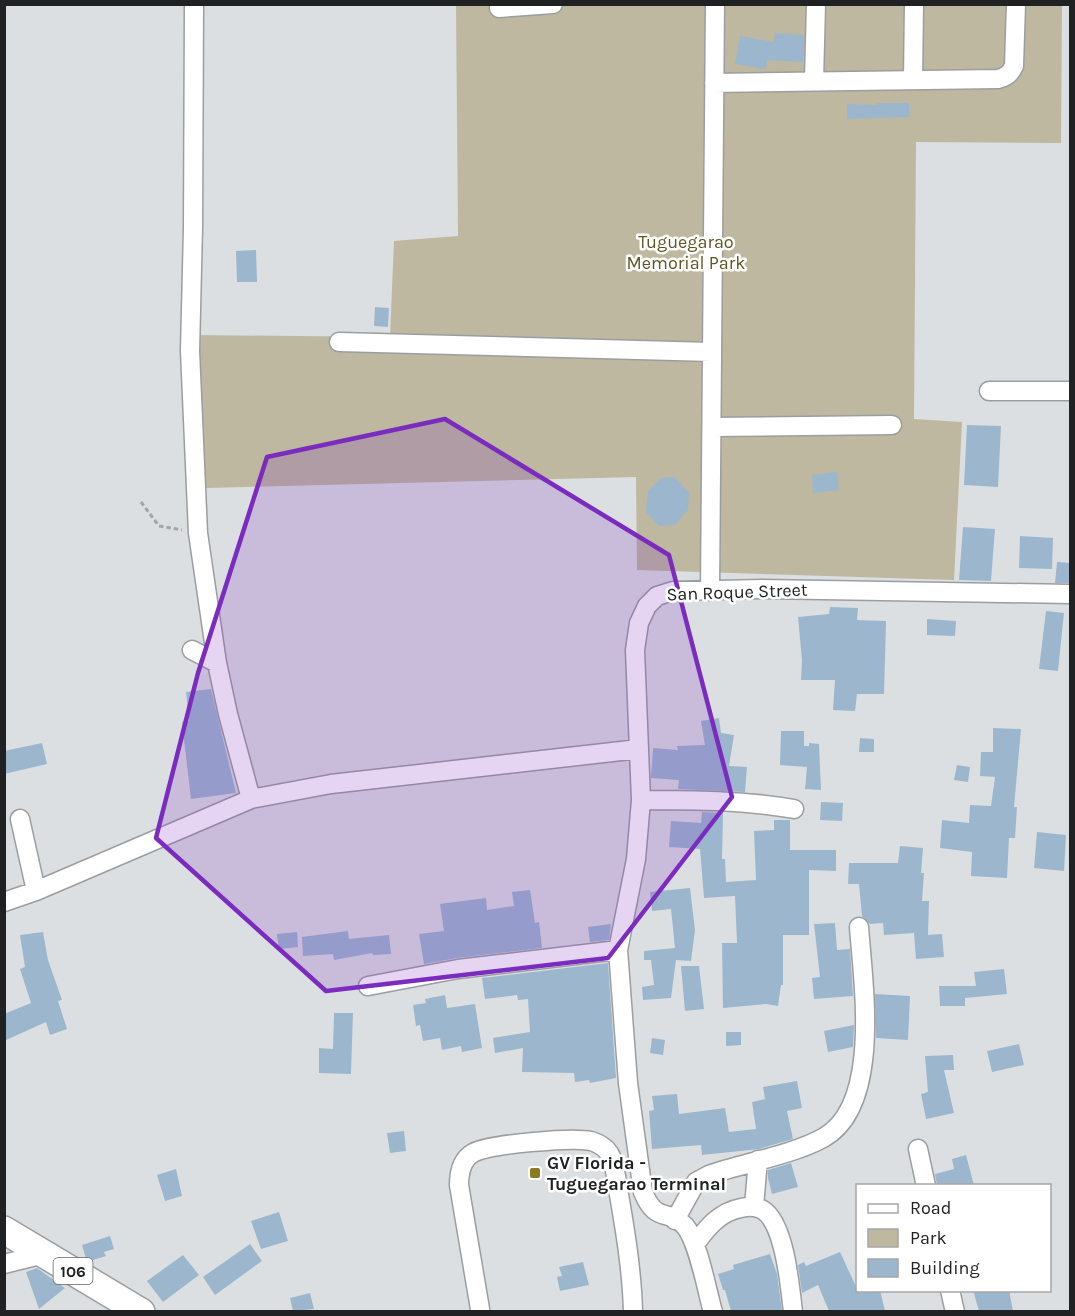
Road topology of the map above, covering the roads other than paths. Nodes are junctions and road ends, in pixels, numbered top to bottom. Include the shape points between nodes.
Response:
1 (194, 4) edge
2 (553, 4) edge
3 (715, 4) edge
4 (816, 4) edge
5 (914, 4) edge
6 (1016, 4) edge
7 (499, 8) dead end
8 (913, 80) junction
9 (814, 81) junction
10 (714, 83) junction
11 (339, 342) dead end
12 (712, 352) junction
13 (989, 391) dead end
14 (1071, 391) edge
15 (892, 425) dead end
16 (712, 428) junction
17 (710, 591) junction
18 (1071, 594) edge
19 (192, 650) dead end
20 (217, 663) junction
21 (639, 749) junction
22 (251, 799) junction
23 (641, 800) junction
24 (794, 809) dead end
25 (20, 819) dead end
26 (36, 891) junction
27 (4, 902) edge
28 (859, 927) dead end
29 (618, 950) junction
30 (368, 986) dead end
31 (918, 1149) dead end
32 (758, 1160) junction
33 (926, 1184) edge
34 (754, 1206) junction
35 (675, 1220) junction
36 (4, 1230) edge
37 (695, 1245) junction
38 (44, 1254) junction
39 (4, 1264) edge
40 (950, 1292) edge
41 (482, 1310) edge
42 (141, 1311) edge
43 (633, 1311) edge
44 (713, 1311) edge
45 (793, 1311) edge
46 (955, 1311) edge

1 - 20 street via 190,351 198,533
2 - 7 street
3 - 10 street
4 - 9 street
5 - 8 street
6 - 8 street via 1014,66 1010,74 998,79
8 - 9 street
9 - 10 street
10 - 12 street
11 - 12 street
12 - 16 street
13 - 14 street
15 - 16 street
16 - 17 street
17 - 18 street, San Roque Street
17 - 21 street, San Roque Street via 673,591 657,596 639,623 635,650
19 - 20 street
20 - 22 street
21 - 22 street via 331,784
21 - 23 street, San Roque Street
22 - 26 street
23 - 24 street via 720,800
23 - 29 street, San Roque Street via 636,859
25 - 26 street
26 - 27 street
28 - 32 street via 865,1044 854,1100 843,1120 824,1138
29 - 30 street via 458,969
29 - 35 street, San Roque Street via 628,1083 643,1192 656,1213
31 - 33 street
32 - 34 street
32 - 35 street via 696,1182
34 - 37 street via 721,1216
34 - 45 street via 774,1222 787,1268
35 - 37 street, San Roque Street via 685,1226
36 - 38 highway, 106
37 - 44 street
38 - 39 street
38 - 42 highway, 106
40 - 46 street
41 - 43 street via 459,1185 464,1162 488,1148 575,1139 592,1141 610,1154 621,1206

